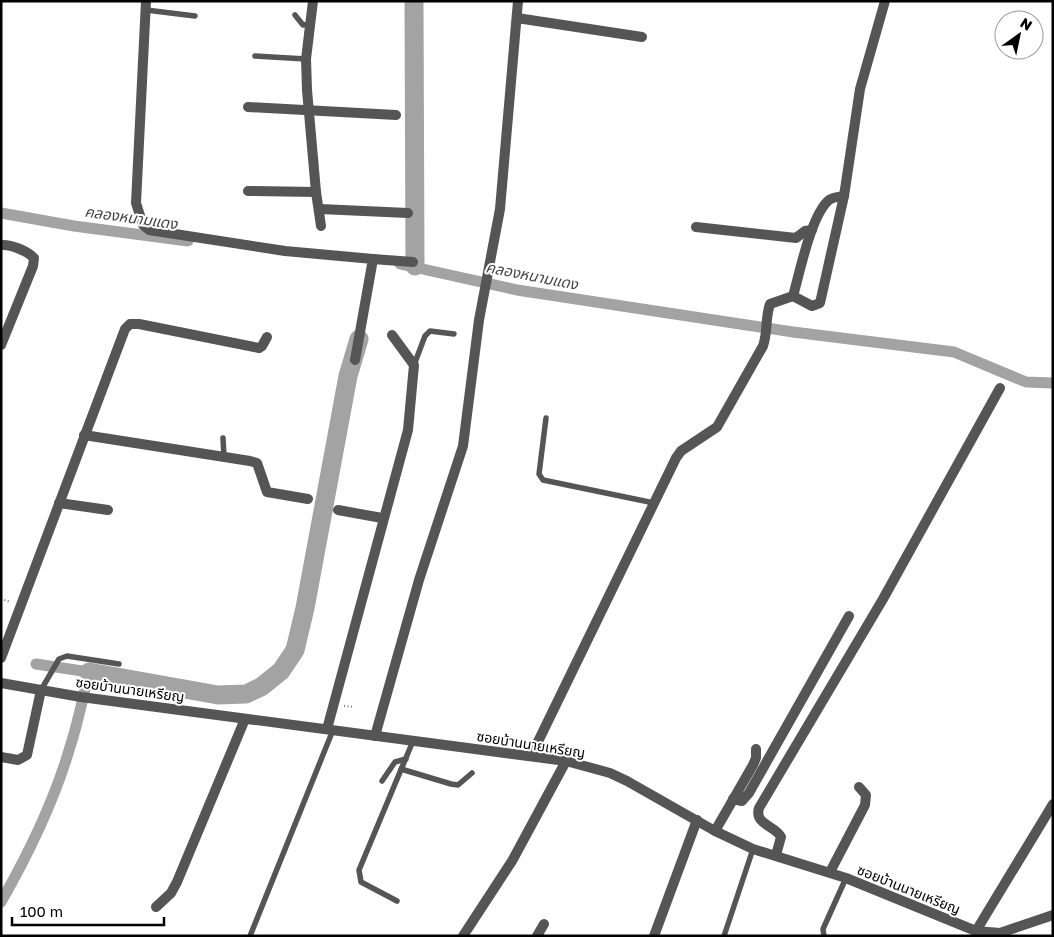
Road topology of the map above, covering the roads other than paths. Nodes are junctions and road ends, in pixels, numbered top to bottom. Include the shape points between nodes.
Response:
1 (313, 1) edge
2 (518, 1) edge
3 (885, 1) edge
4 (146, 6) edge
5 (295, 15) dead end
6 (195, 16) dead end
7 (517, 18) junction
8 (310, 24) junction
9 (642, 37) dead end
10 (255, 56) dead end
11 (306, 59) junction
12 (248, 107) dead end
13 (308, 110) junction
14 (396, 115) dead end
15 (248, 191) dead end
16 (316, 192) junction
17 (844, 196) junction
18 (320, 209) junction
19 (408, 213) dead end
20 (321, 226) dead end
21 (696, 227) dead end
22 (812, 230) junction
23 (1, 245) edge
24 (372, 260) junction
25 (413, 262) dead end
26 (793, 296) junction
27 (454, 334) dead end
28 (392, 335) dead end
29 (267, 337) dead end
30 (1, 345) edge
31 (355, 360) dead end
32 (414, 365) junction
33 (1000, 388) dead end
34 (546, 418) dead end
35 (84, 435) junction
36 (223, 438) dead end
37 (224, 457) junction
38 (308, 499) dead end
39 (59, 503) junction
40 (654, 503) junction
41 (108, 510) dead end
42 (338, 510) dead end
43 (382, 518) junction
44 (849, 616) dead end
45 (1, 658) edge
46 (120, 664) dead end
47 (1, 683) edge
48 (41, 690) junction
49 (244, 719) junction
50 (330, 730) junction
51 (375, 736) junction
52 (413, 741) junction
53 (756, 749) dead end
54 (531, 756) junction
55 (1, 757) edge
56 (406, 759) junction
57 (566, 761) junction
58 (401, 769) junction
59 (472, 773) dead end
60 (382, 781) dead end
61 (859, 787) dead end
62 (733, 799) junction
63 (1053, 804) edge
64 (697, 820) junction
65 (715, 831) junction
66 (753, 849) junction
67 (776, 855) junction
68 (830, 872) junction
69 (846, 878) junction
70 (397, 901) dead end
71 (156, 907) dead end
72 (1053, 915) edge
73 (544, 924) dead end
74 (976, 931) junction
75 (987, 934) edge
76 (999, 935) edge
77 (250, 936) edge
78 (463, 936) edge
79 (537, 936) edge
80 (654, 936) edge
81 (724, 936) edge
82 (824, 936) edge

1 - 8 street
2 - 7 street
3 - 17 street via 860,89
4 - 6 lane
4 - 24 street via 136,203 143,226 148,230 284,251
5 - 8 lane via 303,25
7 - 9 street
7 - 51 street via 500,209 479,320 463,446 419,580
8 - 11 street
10 - 11 lane
11 - 13 street
12 - 13 street
13 - 14 street
13 - 16 street
15 - 16 street
16 - 18 street
17 - 22 street via 831,198 822,207
17 - 26 street via 820,303 812,306
18 - 19 street
18 - 20 street
21 - 22 street via 796,238
22 - 26 street
23 - 30 street via 29,253 34,258
24 - 25 street
24 - 31 street
26 - 40 street via 770,304 766,314 767,337 717,427 681,451
27 - 32 lane via 430,331
28 - 32 street
29 - 35 street via 259,348 130,324 125,329
32 - 43 street via 408,430
33 - 67 street via 883,599 759,808 760,820 781,837
34 - 40 lane via 539,474 543,480
35 - 37 street
35 - 39 street
36 - 37 lane
37 - 38 street via 257,463 267,492
39 - 41 street
39 - 45 street
40 - 54 street
42 - 43 street
43 - 50 street
44 - 62 street via 749,793 742,801
46 - 48 lane via 67,656 59,659
47 - 48 street, ซอยบ้านนายเหรียญ
48 - 49 street, ซอยบ้านนายเหรียญ
48 - 55 street via 27,755 18,760
49 - 50 street, ซอยบ้านนายเหรียญ
49 - 71 street via 177,882
50 - 51 street, ซอยบ้านนายเหรียญ
50 - 77 lane
51 - 52 street, ซอยบ้านนายเหรียญ
52 - 54 street, ซอยบ้านนายเหรียญ
52 - 56 lane
53 - 62 street via 756,758
54 - 57 street, ซอยบ้านนายเหรียญ
56 - 58 lane
56 - 60 lane via 395,762
57 - 64 street, ซอยบ้านนายเหรียญ via 610,773
57 - 78 street via 512,861
58 - 59 lane via 458,785
58 - 70 lane via 359,870 361,882
61 - 68 street via 866,795 865,805
62 - 65 street
63 - 74 street
64 - 65 street, ซอยบ้านนายเหรียญ
64 - 80 street
65 - 66 street, ซอยบ้านนายเหรียญ
66 - 67 street, ซอยบ้านนายเหรียญ
66 - 81 lane
67 - 68 street, ซอยบ้านนายเหรียญ
68 - 69 street, ซอยบ้านนายเหรียญ
69 - 74 street, ซอยบ้านนายเหรียญ
69 - 82 lane via 823,929
72 - 76 street, ซอยบ้านนายเหรียญ
73 - 79 street
74 - 75 street, ซอยบ้านนายเหรียญ
75 - 76 street, ซอยบ้านนายเหรียญ

